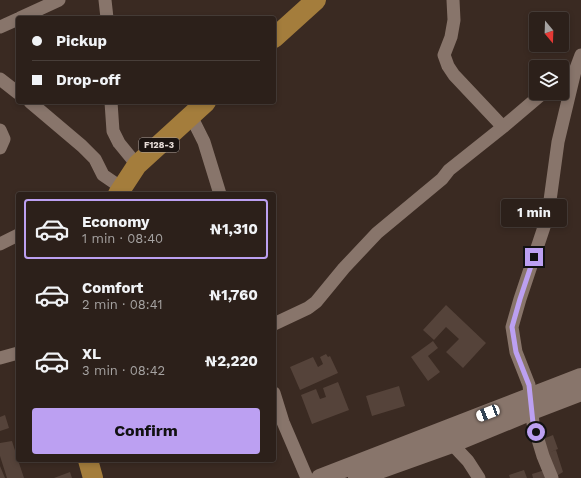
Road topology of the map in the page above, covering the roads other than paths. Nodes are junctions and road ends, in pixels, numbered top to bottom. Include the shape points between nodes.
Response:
1 (59, 0) edge
2 (105, 0) edge
3 (316, 0) edge
4 (453, 0) edge
5 (23, 16) edge
6 (107, 16) edge
7 (16, 19) edge
8 (0, 27) edge
9 (276, 36) edge
10 (581, 55) edge
11 (574, 71) junction
12 (569, 74) edge
13 (0, 79) edge
14 (16, 91) edge
15 (535, 100) edge
16 (32, 104) edge
17 (111, 104) edge
18 (204, 104) edge
19 (191, 116) junction
20 (503, 127) junction
21 (0, 130) edge
22 (0, 148) edge
23 (138, 165) junction
24 (120, 191) edge
25 (219, 192) edge
26 (16, 236) edge
27 (0, 244) edge
28 (276, 323) edge
29 (16, 354) edge
30 (0, 358) edge
31 (581, 377) edge
32 (581, 392) edge
33 (276, 399) edge
34 (531, 404) junction
35 (452, 444) junction
36 (88, 462) edge
37 (92, 478) edge
38 (307, 478) edge
39 (320, 478) edge
40 (357, 478) edge
41 (479, 478) edge
42 (552, 478) edge

1 - 5 street
2 - 6 street
3 - 9 main road
4 - 20 street via 454,20 444,55 448,66
7 - 8 street
10 - 11 street
11 - 12 street
11 - 34 street via 558,142 548,215 512,327 516,352 529,385
13 - 14 street
15 - 20 street
16 - 24 street via 82,146 95,159 103,175
17 - 23 street via 113,131 119,143
18 - 19 main road, F128-3
19 - 23 main road, F128-3
19 - 25 street via 204,142
20 - 28 street via 377,233 316,302
21 - 22 street via 4,139
23 - 24 main road, F128-3
26 - 27 street
29 - 30 street
31 - 34 street
32 - 34 street
33 - 38 street
34 - 35 street
34 - 39 street
34 - 42 street via 533,423
35 - 40 street
35 - 41 street
36 - 37 main road

